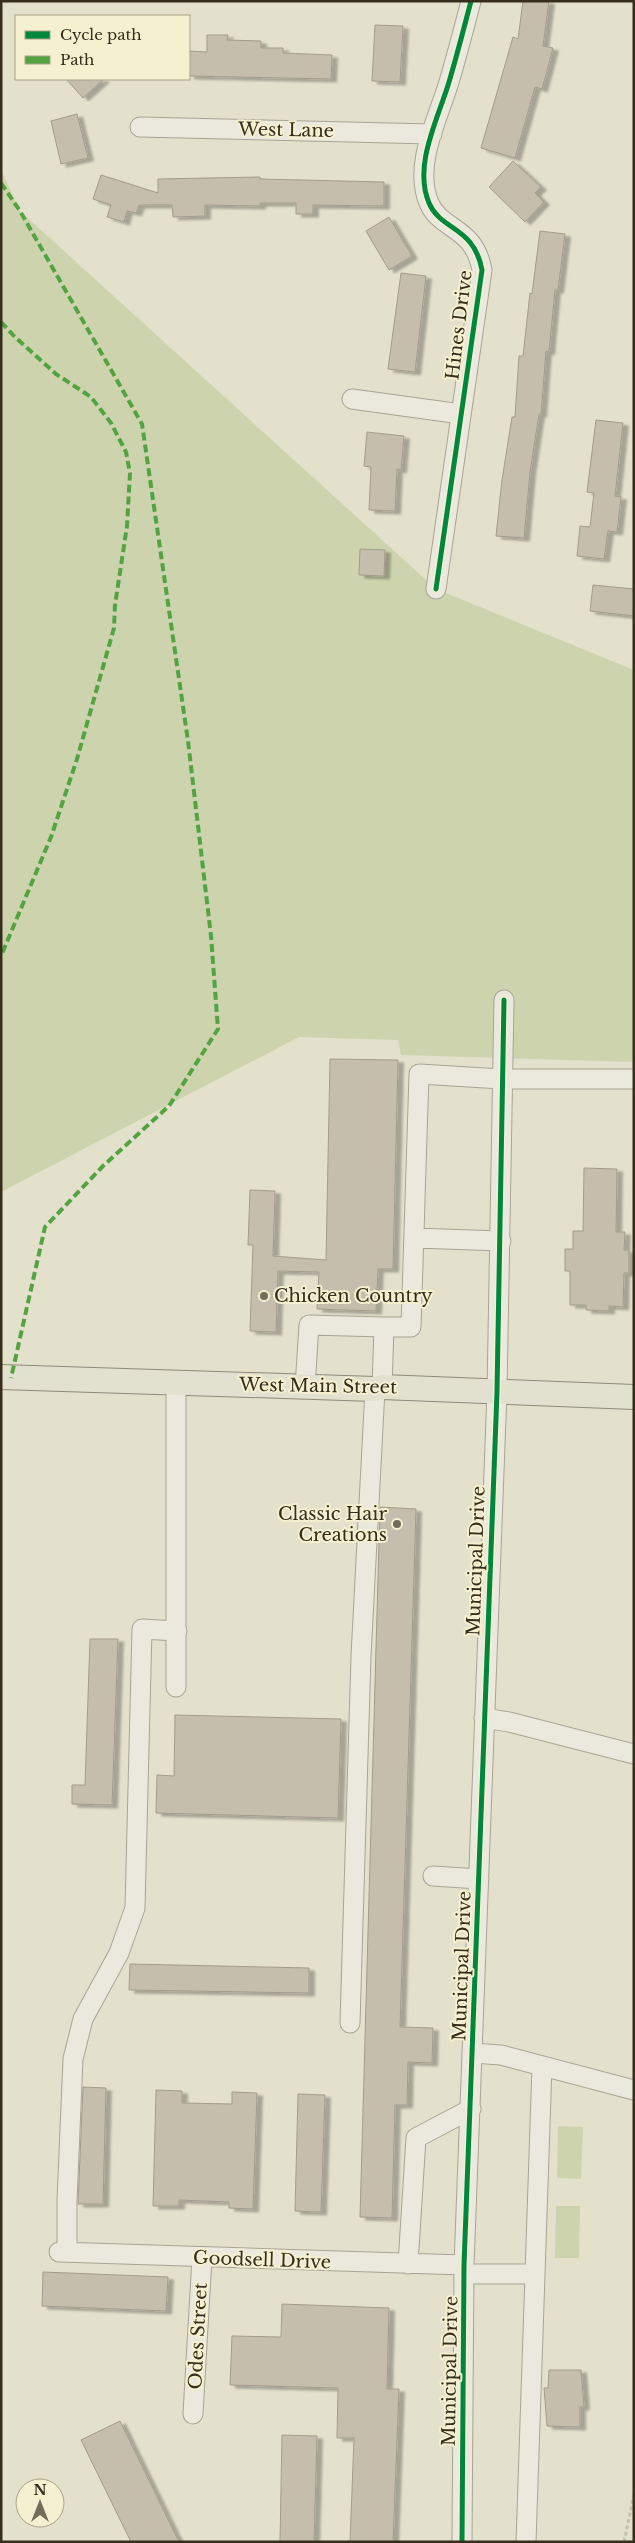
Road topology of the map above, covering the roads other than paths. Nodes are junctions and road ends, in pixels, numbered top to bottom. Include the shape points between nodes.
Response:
1 (471, 1) edge
2 (140, 126) dead end
3 (432, 134) junction
4 (352, 399) dead end
5 (461, 414) junction
6 (436, 589) dead end
7 (504, 1000) dead end
8 (502, 1079) junction
9 (634, 1079) edge
10 (415, 1238) junction
11 (500, 1241) junction
12 (384, 1327) junction
13 (1, 1377) edge
14 (176, 1383) junction
15 (305, 1387) junction
16 (379, 1388) junction
17 (497, 1392) junction
18 (634, 1397) edge
19 (176, 1631) junction
20 (176, 1687) dead end
21 (484, 1718) junction
22 (634, 1754) edge
23 (433, 1876) dead end
24 (479, 1879) junction
25 (350, 2023) dead end
26 (473, 2053) junction
27 (542, 2066) junction
28 (634, 2090) edge
29 (471, 2109) junction
30 (202, 2258) junction
31 (408, 2264) junction
32 (464, 2269) junction
33 (535, 2274) junction
34 (193, 2414) dead end
35 (462, 2542) edge
36 (526, 2542) edge

1 - 3 street, Hines Drive
2 - 3 street, West Lane
3 - 5 street, Hines Drive via 424,173 430,206 468,238 479,256 482,270
4 - 5 street
5 - 6 street, Hines Drive
7 - 8 street, Municipal Drive
8 - 9 street
8 - 10 street via 419,1074
8 - 11 street, Municipal Drive
10 - 11 street
10 - 12 street via 411,1328
11 - 17 street, Municipal Drive
12 - 15 street via 310,1325
12 - 16 street
13 - 14 main road, West Main Street
14 - 15 main road, West Main Street
14 - 19 street
15 - 16 main road, West Main Street
16 - 17 main road, West Main Street
16 - 25 street via 361,1656
17 - 18 main road, West Main Street
17 - 21 street, Municipal Drive
19 - 20 street
19 - 30 street, Goodsell Drive via 142,1629 135,1908 119,1953 83,2019 73,2059 63,2252
21 - 22 street
21 - 24 street, Municipal Drive
23 - 24 street
24 - 26 street, Municipal Drive
26 - 27 street via 501,2055
26 - 29 street, Municipal Drive
27 - 28 street
27 - 33 street
29 - 31 street via 416,2138
29 - 32 street, Municipal Drive
30 - 31 street, Goodsell Drive
30 - 34 street, Odes Street
31 - 32 street, Goodsell Drive
32 - 33 street, Goodsell Drive
32 - 35 street, Municipal Drive
33 - 36 street

